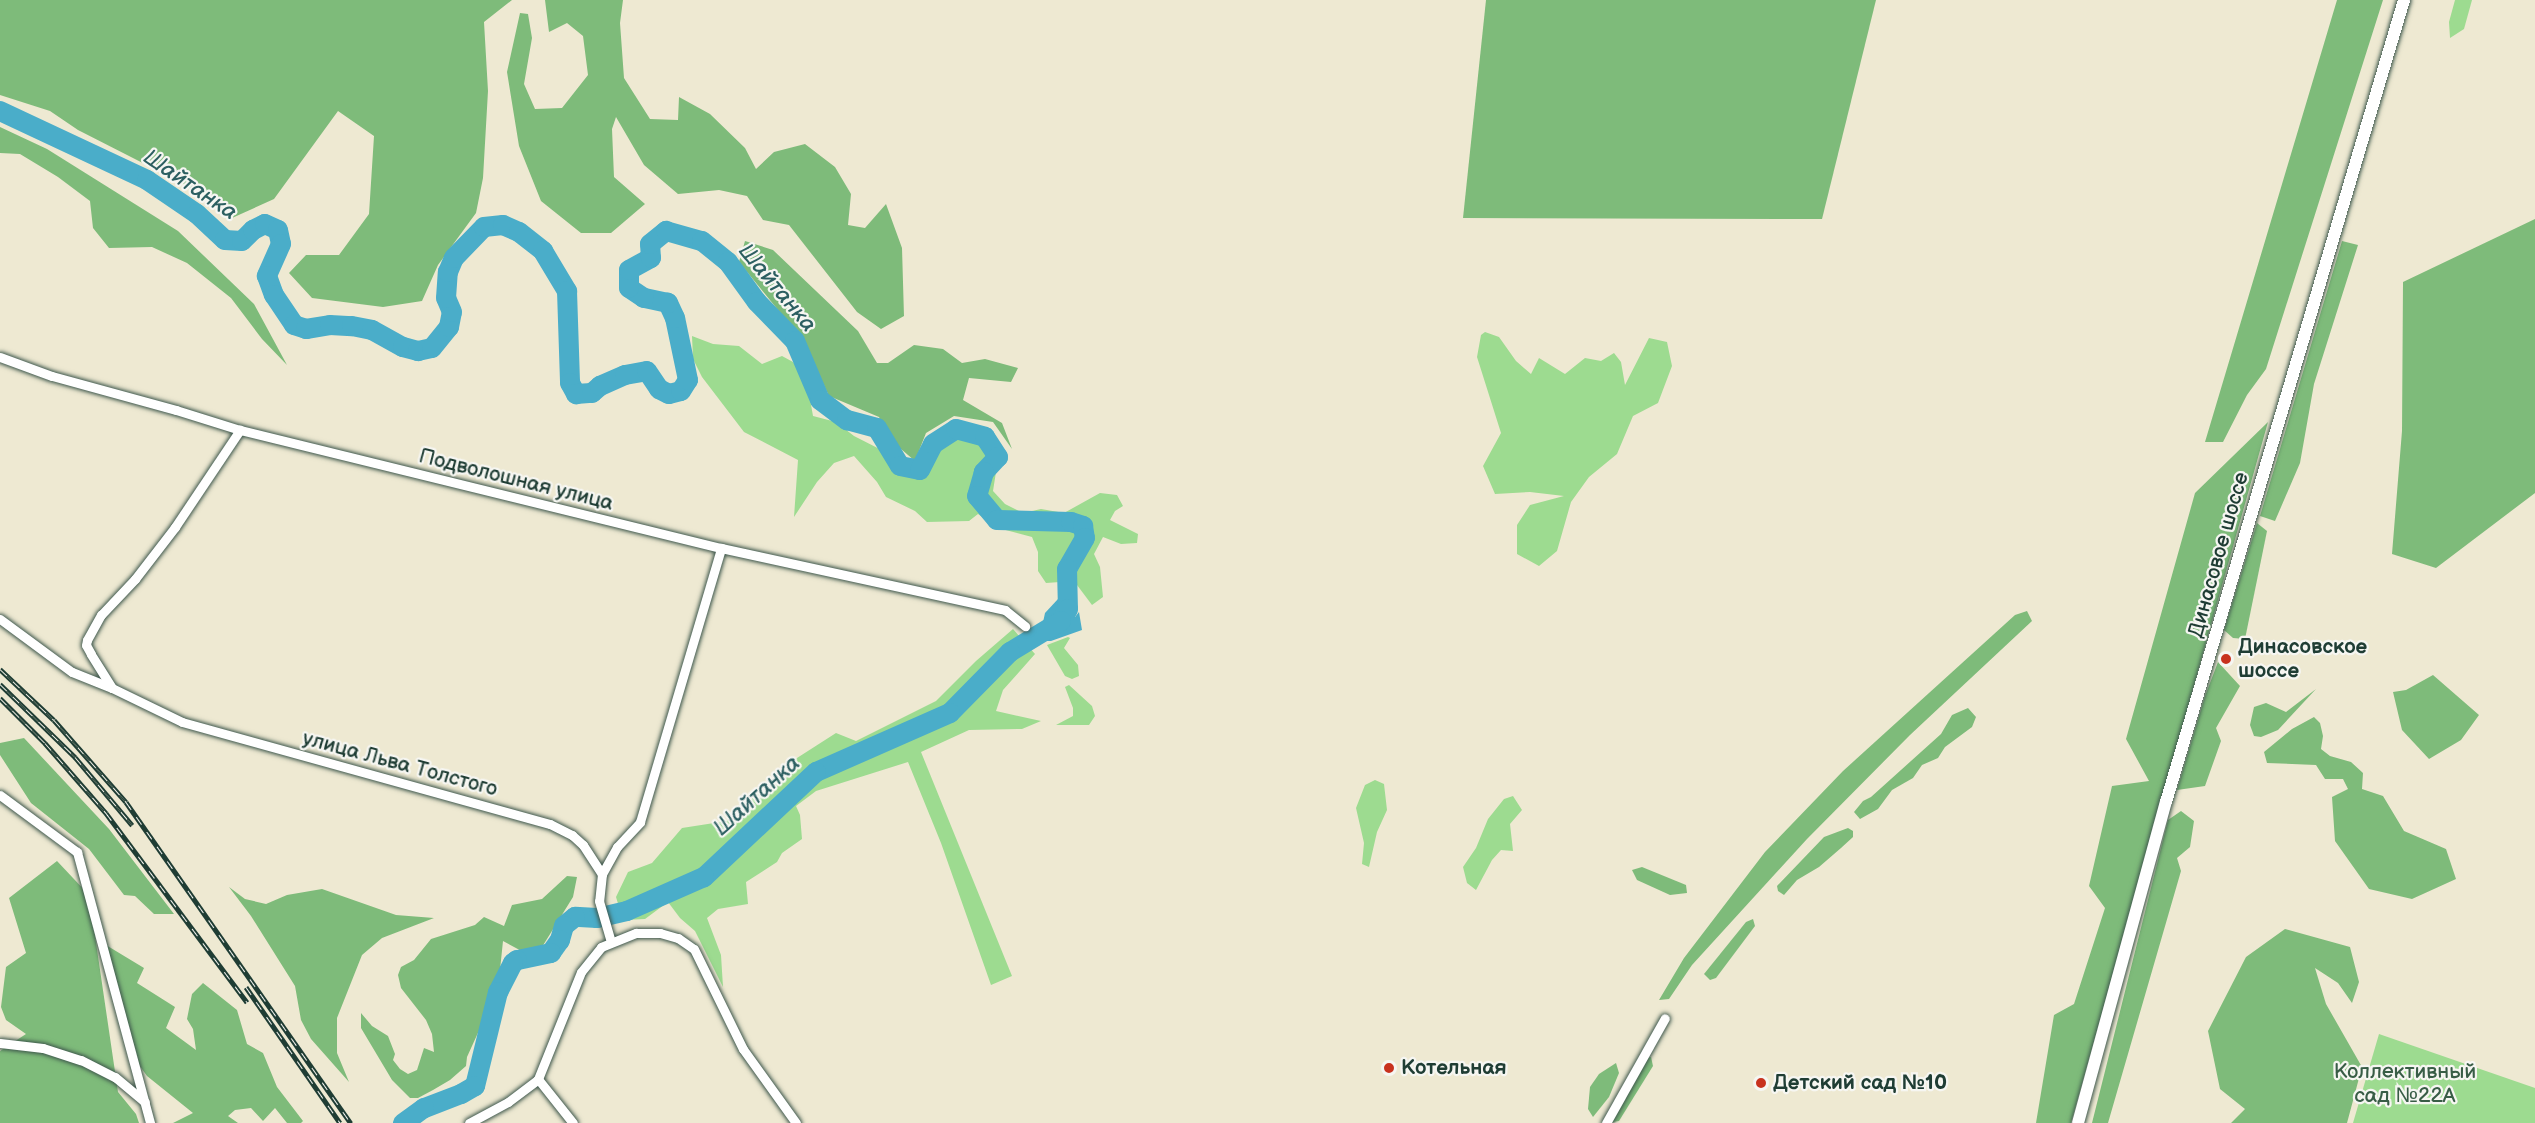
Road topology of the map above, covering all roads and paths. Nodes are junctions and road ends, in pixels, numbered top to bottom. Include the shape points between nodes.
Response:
1 (2404, 0) edge
2 (0, 357) edge
3 (240, 430) junction
4 (721, 549) junction
5 (0, 619) edge
6 (1025, 626) dead end
7 (112, 688) junction
8 (0, 795) edge
9 (602, 874) junction
10 (610, 942) junction
11 (1665, 1018) dead end
12 (0, 1043) edge
13 (538, 1079) junction
14 (145, 1102) junction
15 (150, 1123) edge
16 (469, 1123) edge
17 (573, 1123) edge
18 (796, 1123) edge
19 (1606, 1123) edge
20 (2078, 1123) edge

1 - 20 street, Динасовое шоссе via 2166,802
2 - 3 street, Подволошная улица via 52,376
3 - 4 street, Подволошная улица
3 - 7 street via 175,527 135,579 100,615 87,640 86,645
4 - 6 street, Подволошная улица via 1005,610
4 - 9 street via 640,822 617,847
5 - 7 street, улица Льва Толстого via 72,672
7 - 9 street, улица Льва Толстого via 182,722 550,824 584,845
8 - 14 street via 77,852
9 - 10 street via 600,910
10 - 13 street via 581,972
10 - 18 street via 636,933 660,933 678,938 694,949 743,1049
11 - 19 street
12 - 14 street via 43,1048 81,1060 115,1077
13 - 16 street via 508,1102
13 - 17 street
14 - 15 street

